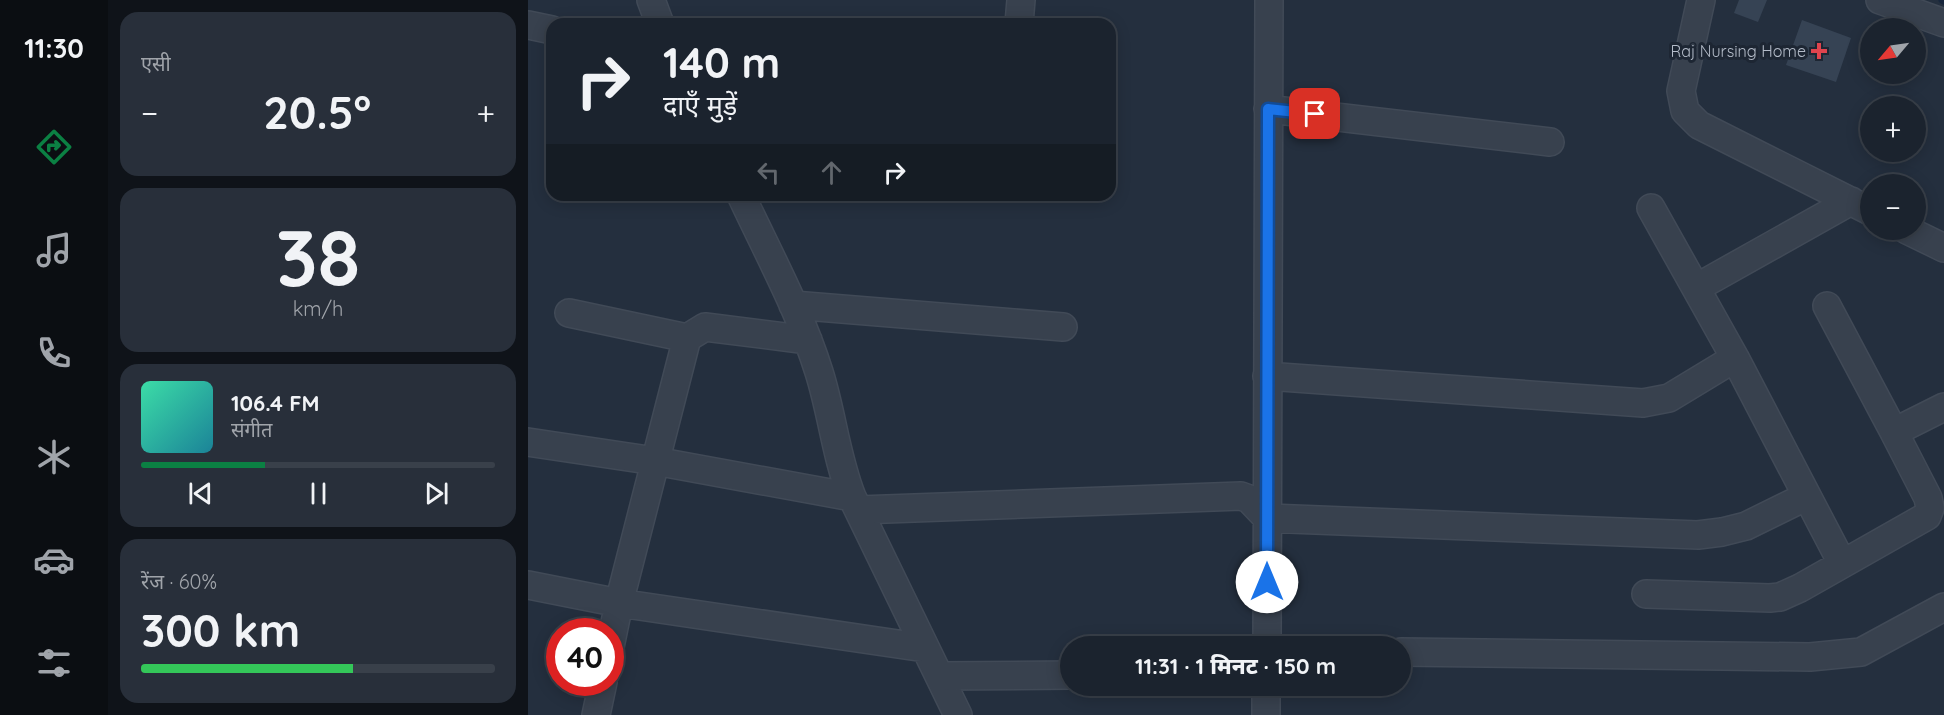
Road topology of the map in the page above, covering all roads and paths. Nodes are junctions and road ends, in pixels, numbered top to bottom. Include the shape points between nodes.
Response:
1 (651, 0) edge
2 (1022, 0) edge
3 (1269, 0) edge
4 (1701, 0) edge
5 (1880, 0) edge
6 (658, 18) edge
7 (1020, 18) edge
8 (1944, 23) edge
9 (528, 25) edge
10 (546, 29) edge
11 (1268, 109) junction
12 (1550, 142) dead end
13 (744, 201) edge
14 (1860, 206) edge
15 (1860, 206) edge
16 (1651, 208) dead end
17 (1926, 239) edge
18 (1944, 248) edge
19 (1696, 288) junction
20 (793, 305) junction
21 (1827, 306) dead end
22 (569, 313) dead end
23 (1063, 327) dead end
24 (687, 338) junction
25 (808, 340) junction
26 (1735, 358) junction
27 (1267, 376) junction
28 (1944, 407) edge
29 (1894, 432) junction
30 (528, 442) edge
31 (655, 461) junction
32 (1807, 496) junction
33 (855, 503) junction
34 (1267, 518) junction
35 (1842, 563) junction
36 (528, 585) edge
37 (1646, 594) dead end
38 (620, 603) junction
39 (1944, 607) edge
40 (617, 618) edge
41 (1267, 636) edge
42 (925, 648) junction
43 (1411, 652) edge
44 (1060, 675) edge
45 (939, 676) junction
46 (600, 696) edge
47 (1266, 696) edge
48 (596, 715) edge
49 (958, 715) edge
50 (1266, 715) edge

1 - 6 street
2 - 7 street
3 - 11 street
4 - 14 street via 1681,91 1685,111 1699,125
5 - 8 street
9 - 10 street
11 - 12 street
11 - 27 street
13 - 20 street
15 - 19 street
16 - 19 street
17 - 18 street
19 - 26 street
20 - 23 street
20 - 25 street
21 - 29 street
22 - 24 street
24 - 25 street via 705,327
24 - 31 street
25 - 33 street via 844,477
26 - 27 street via 1669,398 1643,403
26 - 32 street
27 - 34 street
28 - 29 street
29 - 35 street via 1928,498 1929,512
30 - 31 street
31 - 33 street
31 - 38 street
32 - 34 street via 1746,526 1698,535
32 - 35 street
33 - 34 street via 1242,496
33 - 42 street
34 - 41 street
35 - 37 street via 1780,597
36 - 38 street
38 - 40 street
38 - 42 street
39 - 43 street via 1862,652 1847,655
42 - 45 street
44 - 45 street
45 - 49 street
46 - 48 street
47 - 50 street

